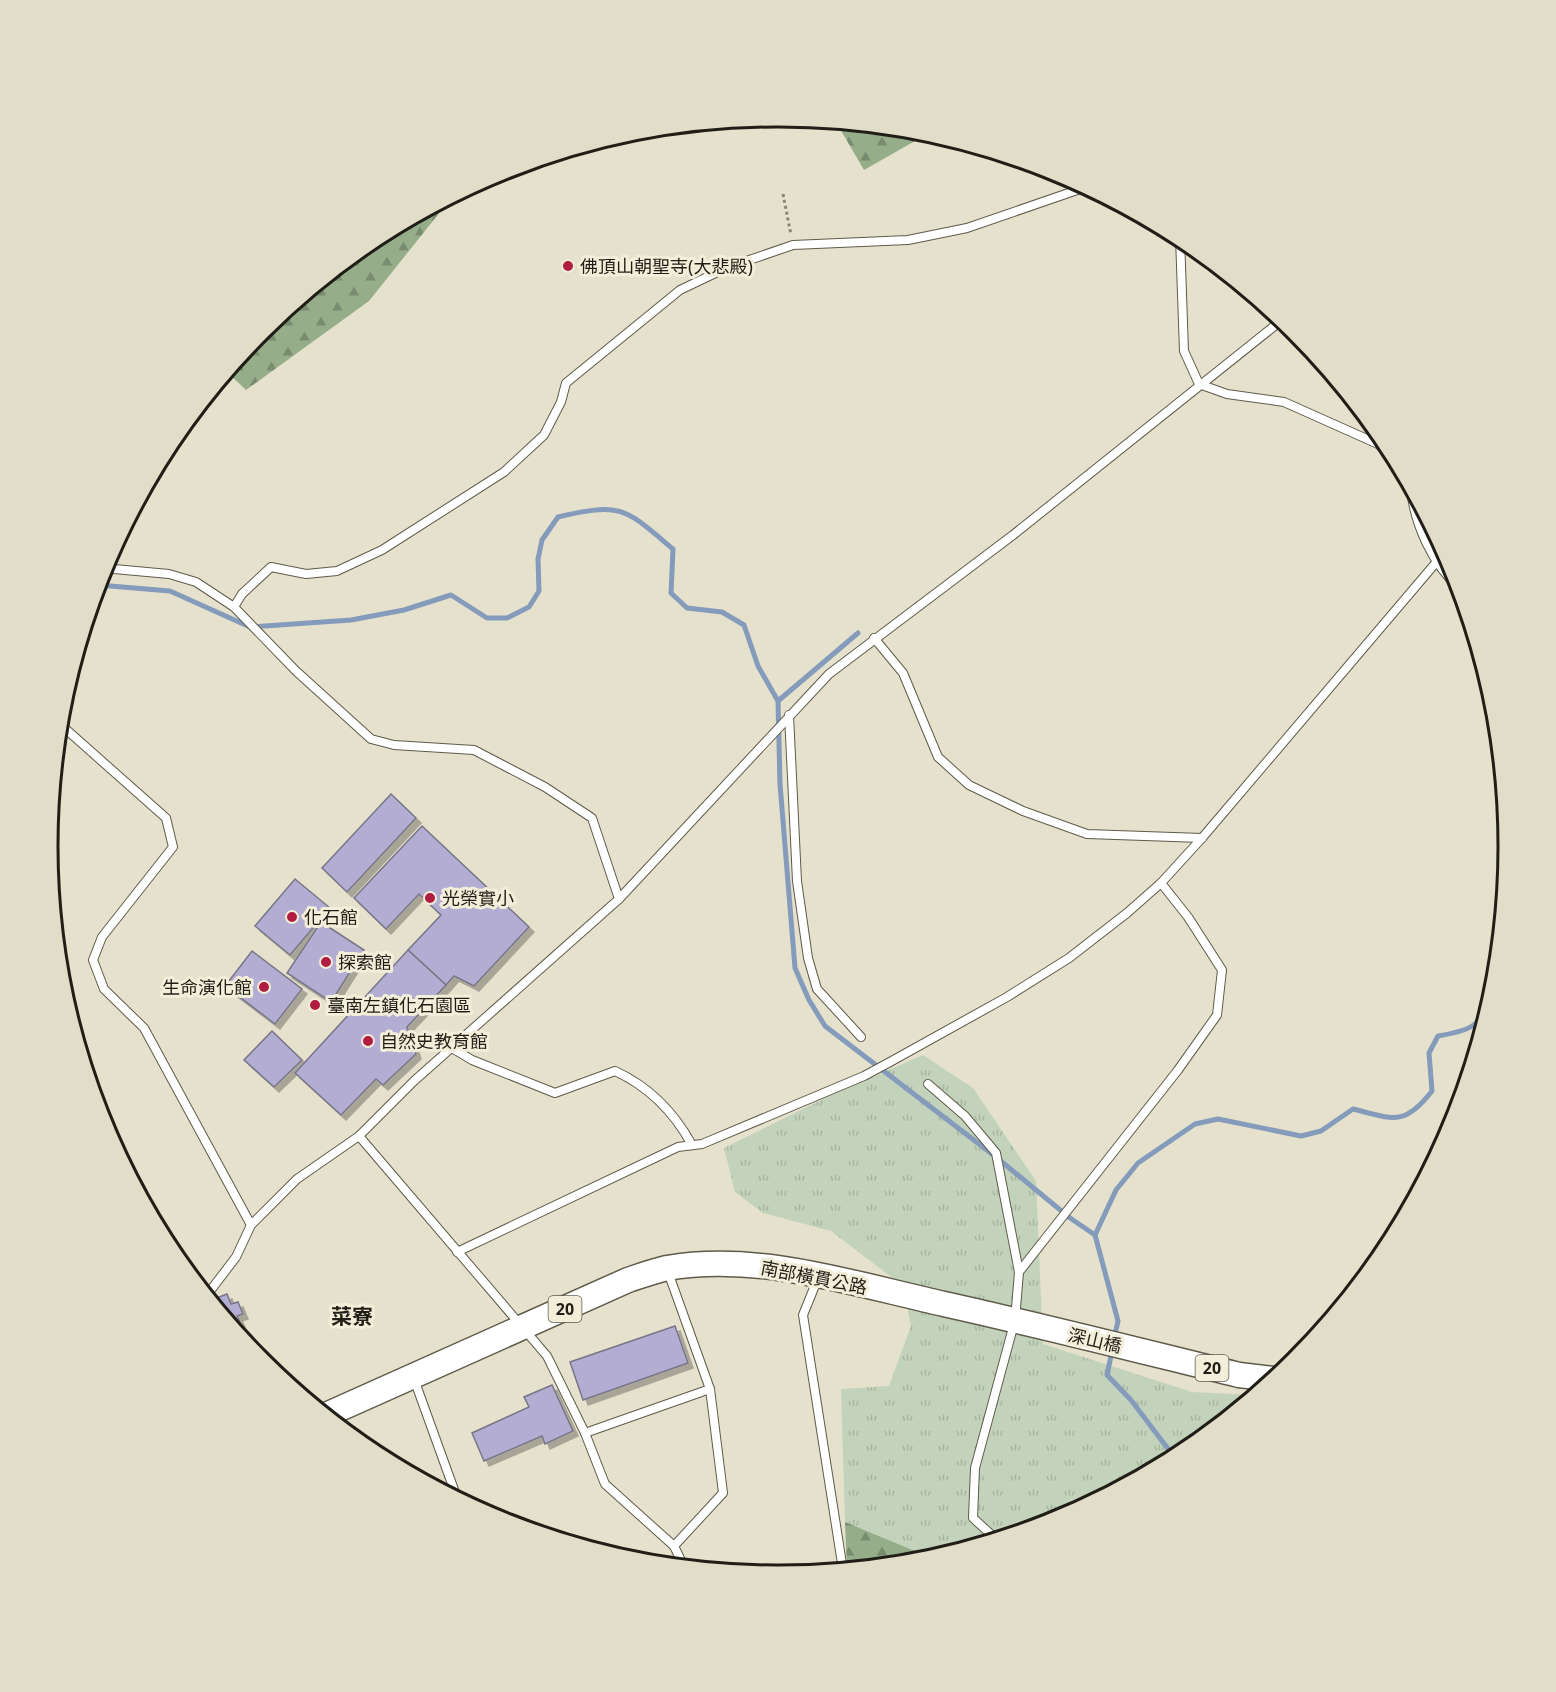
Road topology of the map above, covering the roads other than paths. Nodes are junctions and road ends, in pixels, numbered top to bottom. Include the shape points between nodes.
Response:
1 (1074, 191) edge
2 (1180, 250) edge
3 (1275, 326) edge
4 (1199, 384) junction
5 (1373, 442) edge
6 (1415, 512) edge
7 (1437, 562) junction
8 (1441, 567) edge
9 (114, 569) edge
10 (234, 606) junction
11 (874, 638) junction
12 (789, 715) junction
13 (68, 730) edge
14 (1202, 838) junction
15 (1161, 883) junction
16 (619, 899) junction
17 (861, 1037) dead end
18 (452, 1048) junction
19 (928, 1084) dead end
20 (359, 1136) junction
21 (692, 1145) junction
22 (251, 1224) junction
23 (457, 1252) junction
24 (667, 1268) junction
25 (1019, 1272) junction
26 (818, 1276) junction
27 (211, 1289) edge
28 (1016, 1320) junction
29 (1040, 1327) joint
30 (524, 1328) junction
31 (412, 1375) junction
32 (1262, 1378) edge
33 (710, 1389) junction
34 (333, 1412) edge
35 (585, 1433) junction
36 (453, 1487) edge
37 (990, 1533) edge
38 (674, 1546) junction
39 (680, 1558) edge
40 (842, 1562) edge

1 - 10 lane via 967,228 908,240 793,245 726,268 680,290 566,383 544,435 504,472 382,550 337,571 306,574 271,567
2 - 4 lane via 1184,351
3 - 4 lane
4 - 5 lane via 1227,394 1284,402
4 - 11 lane via 1013,535
6 - 7 lane
7 - 8 lane
7 - 14 lane
9 - 10 lane via 169,574 196,582
10 - 16 lane via 296,671 371,739 394,745 474,750 545,787 592,818
11 - 12 lane via 829,674
11 - 14 lane via 903,673 938,757 969,785 1023,811 1087,834
12 - 16 lane
12 - 17 lane via 797,880 807,958 817,989
13 - 22 lane via 166,819 173,847 102,937 93,960 104,989 144,1028
14 - 15 lane
15 - 21 lane via 1069,958 1007,997 864,1076
15 - 25 lane via 1222,970 1217,1015
16 - 18 lane
18 - 20 lane
18 - 21 lane via 555,1093 615,1071 636,1081 677,1118
19 - 25 lane via 965,1116 996,1153
20 - 22 lane via 297,1179
20 - 23 lane
21 - 23 lane via 678,1147
22 - 27 lane via 236,1257
23 - 30 lane
24 - 26 main road, 南部橫貫公路 / 20 via 770,1266
24 - 30 main road, 南部橫貫公路 / 20 via 628,1280
24 - 33 lane
25 - 28 lane
26 - 28 main road, 南部橫貫公路 / 20
26 - 40 lane via 803,1315
28 - 29 main road, 南部橫貫公路 / 20
28 - 37 lane via 975,1468 973,1518
29 - 32 main road, 深山橋 / 20
30 - 31 main road, 南部橫貫公路 / 20
30 - 35 lane via 547,1356
31 - 34 main road, 南部橫貫公路 / 20
31 - 36 lane
33 - 35 lane
33 - 38 lane via 723,1493
35 - 38 lane via 605,1484
38 - 39 lane

